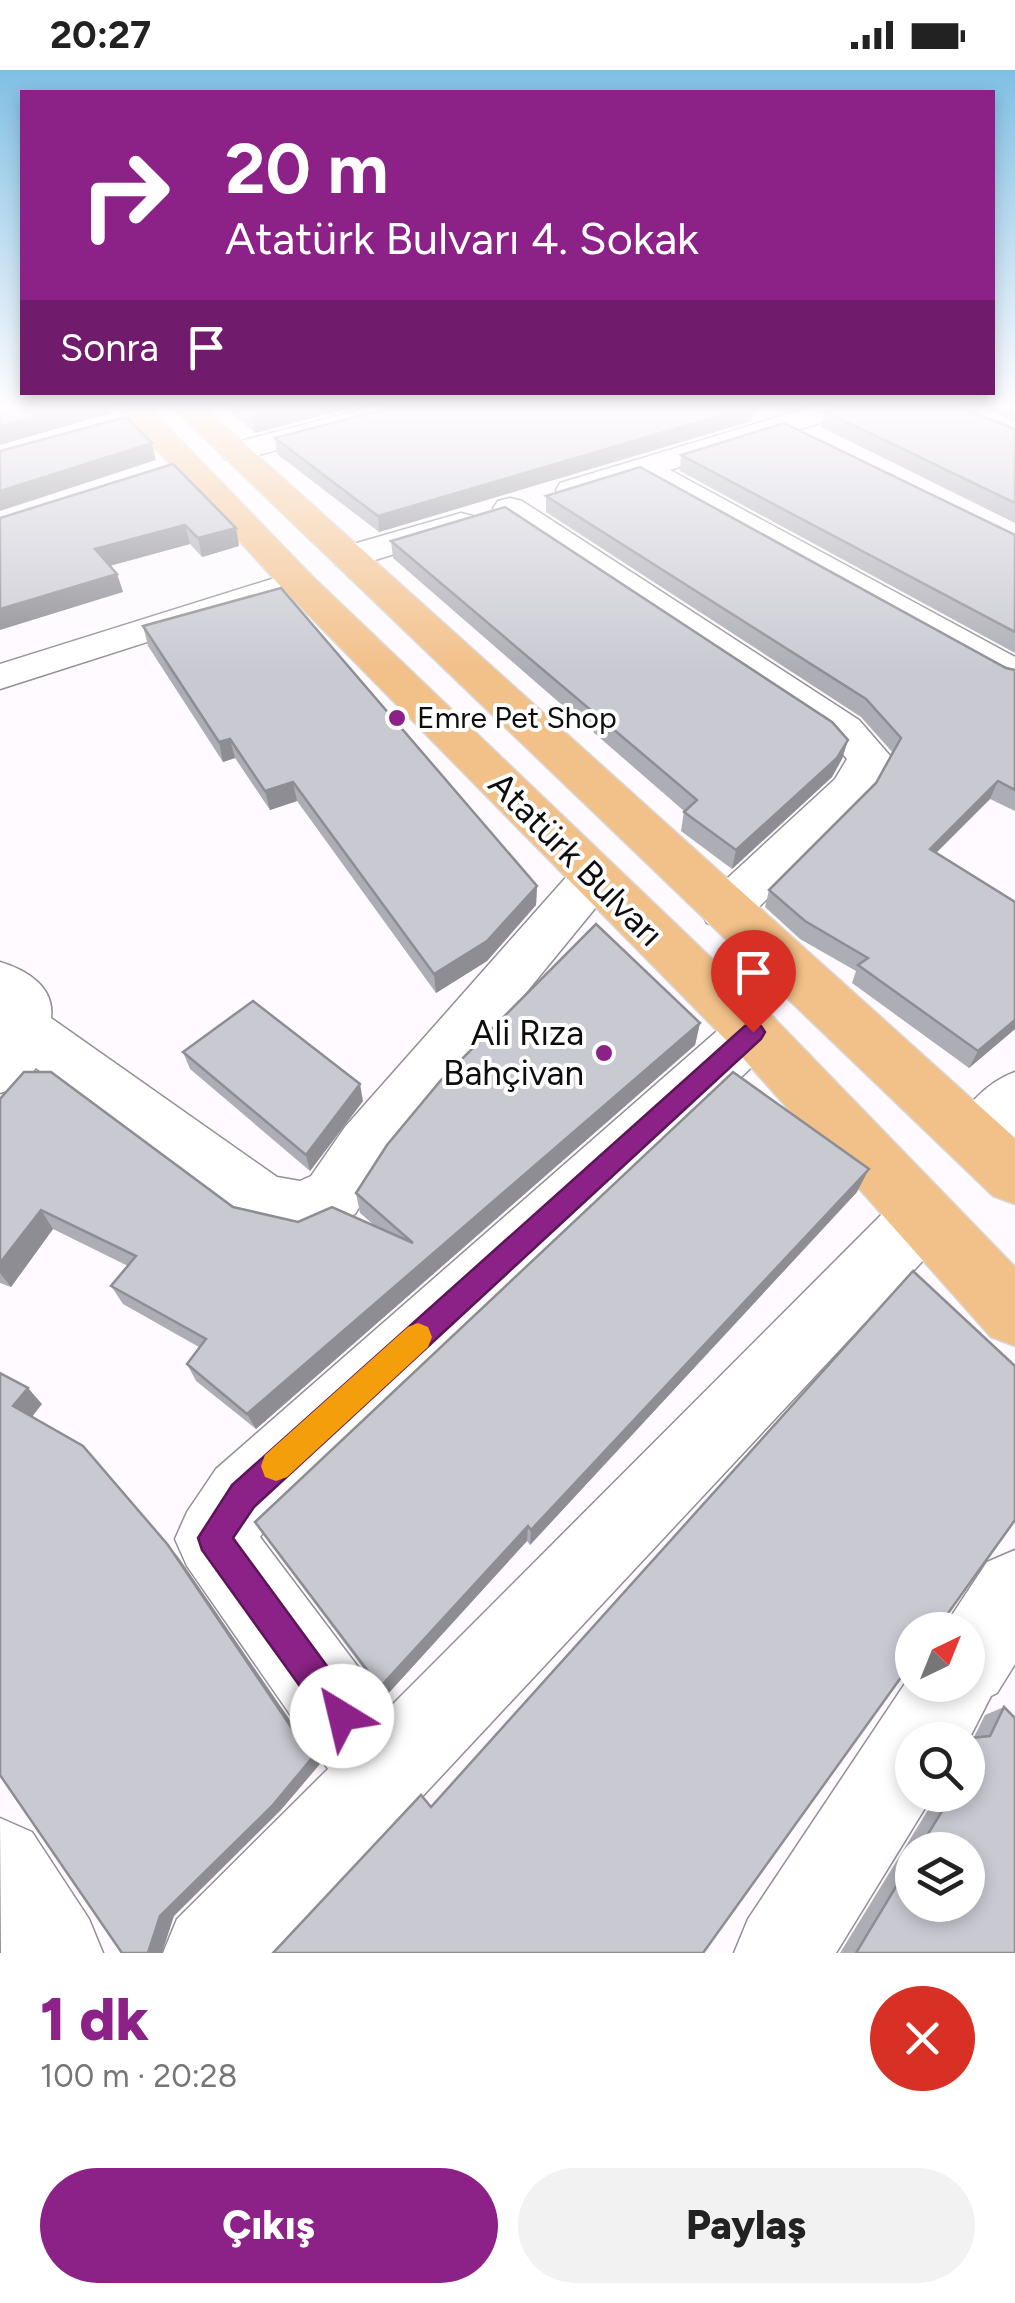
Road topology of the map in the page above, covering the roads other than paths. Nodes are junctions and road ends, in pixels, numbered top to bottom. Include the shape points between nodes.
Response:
1 (198, 495) edge
2 (282, 495) edge
3 (554, 495) edge
4 (692, 495) edge
5 (510, 508) junction
6 (349, 558) junction
7 (297, 582) junction
8 (1015, 673) edge
9 (0, 676) edge
10 (593, 878) junction
11 (726, 910) junction
12 (7, 1026) edge
13 (753, 1032) junction
14 (1015, 1096) edge
15 (996, 1159) edge
16 (922, 1217) junction
17 (1015, 1314) edge
18 (1015, 1590) edge
19 (985, 1637) edge
20 (385, 1775) junction
21 (895, 1777) edge
22 (0, 1864) edge
23 (55, 1953) edge
24 (211, 1953) edge
25 (782, 1953) edge

1 - 7 main road, Atatürk Bulvarı
2 - 6 main road, Atatürk Bulvarı
3 - 5 street
4 - 8 street
5 - 6 street
5 - 11 street via 844,728 870,758 852,788
6 - 11 main road, Atatürk Bulvarı
7 - 9 street
7 - 10 main road, Atatürk Bulvarı
10 - 12 street via 366,1146 333,1195 305,1210 263,1203
10 - 13 main road, Atatürk Bulvarı
11 - 15 main road, Atatürk Bulvarı
13 - 16 main road, Atatürk Bulvarı
13 - 20 street via 243,1496 214,1538
14 - 15 street
16 - 17 main road, Atatürk Bulvarı
16 - 20 street
18 - 19 street
20 - 24 street
21 - 25 street
22 - 23 street

